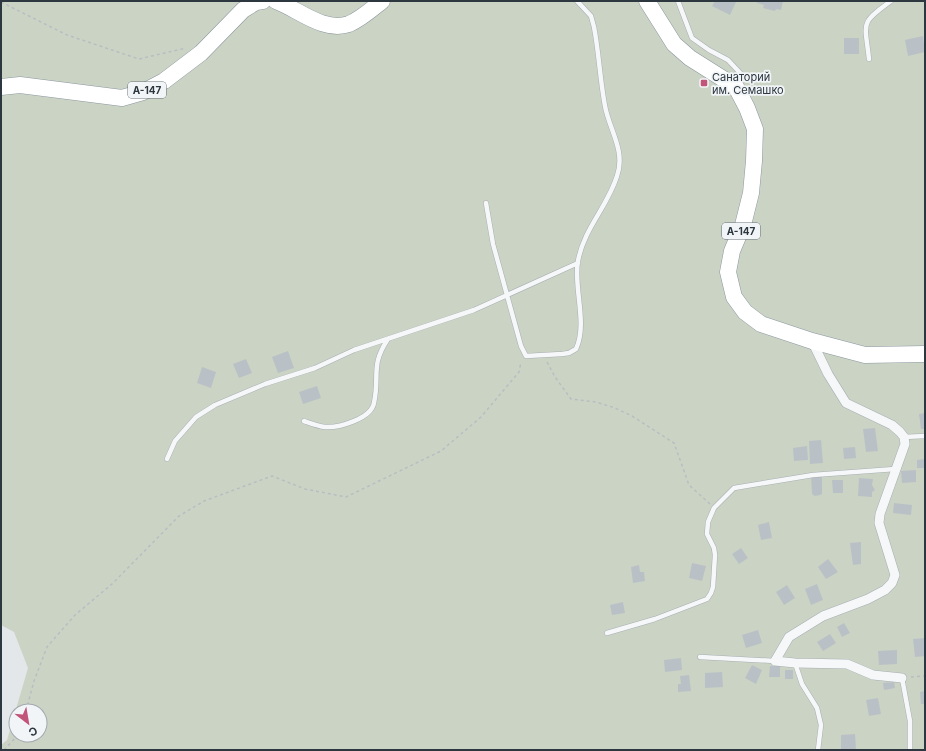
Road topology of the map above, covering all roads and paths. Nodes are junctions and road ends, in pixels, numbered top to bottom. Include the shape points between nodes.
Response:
1 (263, 1) edge
2 (276, 1) edge
3 (382, 1) edge
4 (577, 1) edge
5 (646, 1) edge
6 (678, 1) edge
7 (890, 1) edge
8 (1, 2) edge
9 (191, 47) dead end
10 (869, 59) dead end
11 (1, 87) edge
12 (736, 87) junction
13 (486, 203) dead end
14 (578, 263) junction
15 (508, 295) junction
16 (388, 339) junction
17 (812, 341) junction
18 (925, 354) edge
19 (543, 355) junction
20 (526, 356) junction
21 (304, 421) dead end
22 (925, 436) edge
23 (904, 437) junction
24 (167, 459) dead end
25 (895, 469) junction
26 (714, 508) junction
27 (607, 633) dead end
28 (700, 657) dead end
29 (775, 661) junction
30 (795, 663) junction
31 (925, 676) edge
32 (902, 678) junction
33 (28, 703) edge
34 (818, 750) edge
35 (910, 750) edge

1 - 11 highway, А-147 via 243,10 201,53 164,81 143,92 122,98 20,85
2 - 3 highway via 333,26 348,24 365,15
4 - 14 lane via 586,10 592,22 605,108 620,160 618,175 588,232
5 - 12 highway, А-147 via 674,44 690,58
6 - 12 lane via 692,38 728,60 743,76
7 - 10 lane via 870,16 865,25
8 - 9 path via 67,35 139,59
12 - 17 highway, А-147 via 748,108 755,129 750,193 728,272 734,297 745,312 761,324
13 - 15 lane via 493,244
14 - 15 lane
14 - 19 lane via 580,306 576,348 569,353
15 - 16 lane via 474,310
15 - 20 lane
16 - 21 lane via 376,366 374,405 367,415 355,421 325,427
16 - 24 lane via 215,405 196,417 175,441
17 - 18 highway, А-147 via 865,355
17 - 23 street via 846,403 892,425
19 - 20 lane
19 - 26 path via 571,399 596,402 615,408 674,443 689,485
20 - 33 path via 521,362 519,372 481,417 442,451 346,497 305,488 272,476 204,501 179,516 112,584 76,615 47,647
22 - 23 lane
23 - 25 street via 905,444
25 - 26 lane via 814,475 734,488
25 - 29 street via 880,519 895,575 892,583 886,590 868,600 823,616 789,637
26 - 27 lane via 708,522 707,534 715,555 712,593 707,599 655,619
28 - 29 lane
29 - 30 street
30 - 32 street via 847,664 873,675
30 - 34 lane via 802,684 817,708 820,725
31 - 32 path
32 - 35 lane via 910,721

